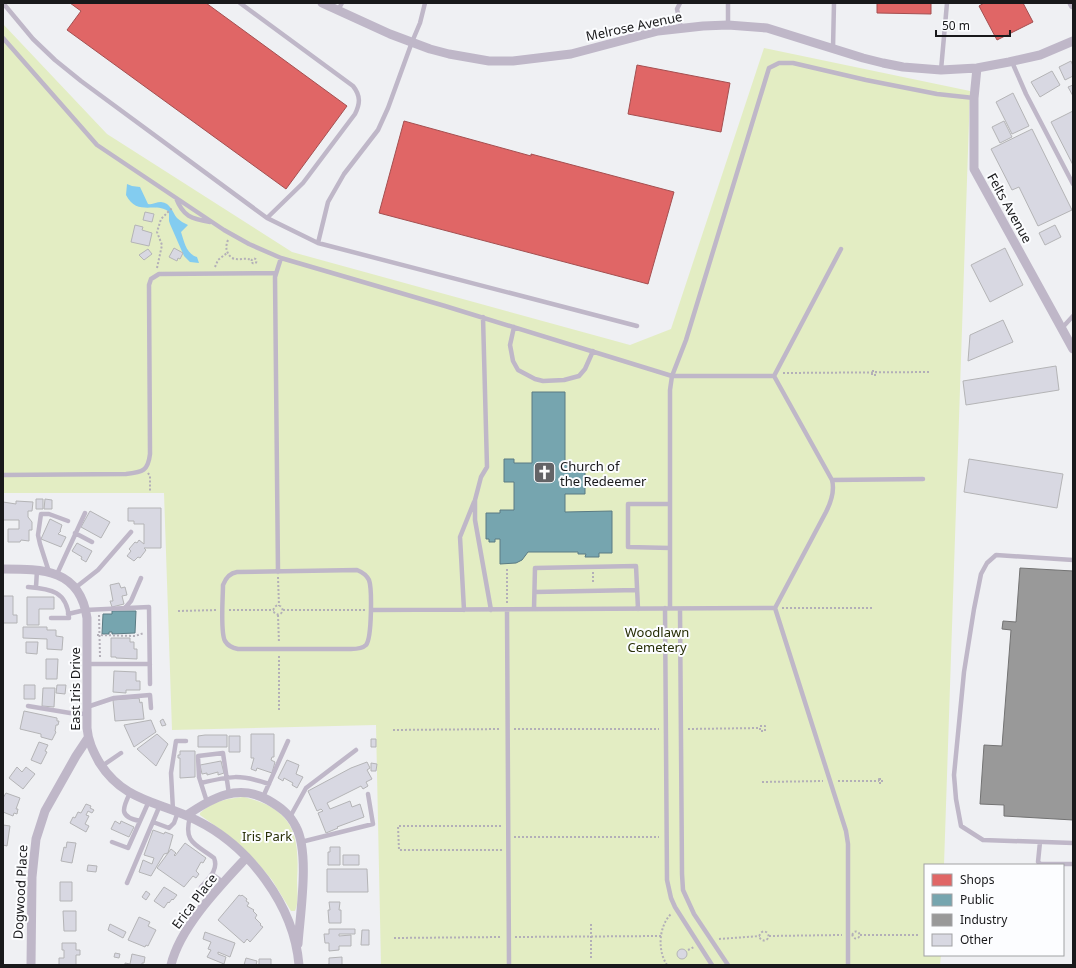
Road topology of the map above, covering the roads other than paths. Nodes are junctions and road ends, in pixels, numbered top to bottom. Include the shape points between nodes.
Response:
1 (3, 3) edge
2 (240, 3) edge
3 (322, 3) edge
4 (425, 3) edge
5 (680, 3) edge
6 (728, 3) edge
7 (834, 3) edge
8 (947, 3) edge
9 (340, 7) edge
10 (728, 25) junction
11 (681, 28) junction
12 (3, 38) edge
13 (1073, 41) edge
14 (412, 42) junction
15 (833, 48) junction
16 (1012, 62) junction
17 (977, 68) junction
18 (941, 70) junction
19 (974, 98) junction
20 (1073, 184) edge
21 (176, 198) junction
22 (267, 218) junction
23 (212, 222) junction
24 (318, 243) junction
25 (841, 249) dead end
26 (281, 258) junction
27 (276, 273) junction
28 (1073, 316) edge
29 (483, 317) junction
30 (638, 326) dead end
31 (514, 327) junction
32 (1062, 328) junction
33 (1073, 349) edge
34 (593, 351) junction
35 (775, 374) junction
36 (672, 376) junction
37 (3, 475) edge
38 (923, 479) dead end
39 (832, 480) junction
40 (475, 500) junction
41 (670, 504) junction
42 (85, 513) dead end
43 (68, 521) dead end
44 (130, 532) dead end
45 (75, 533) junction
46 (92, 542) dead end
47 (670, 548) junction
48 (1073, 560) edge
49 (3, 569) edge
50 (37, 570) junction
51 (278, 572) junction
52 (53, 573) junction
53 (141, 578) dead end
54 (28, 587) dead end
55 (36, 587) junction
56 (75, 588) junction
57 (638, 590) junction
58 (535, 592) junction
59 (125, 608) junction
60 (667, 608) junction
61 (775, 608) junction
62 (534, 609) junction
63 (638, 609) junction
64 (680, 609) junction
65 (86, 610) junction
66 (371, 610) junction
67 (464, 610) junction
68 (491, 610) junction
69 (507, 610) junction
70 (68, 614) junction
71 (52, 618) dead end
72 (87, 664) junction
73 (150, 664) junction
74 (150, 684) dead end
75 (28, 706) dead end
76 (151, 708) dead end
77 (86, 710) junction
78 (88, 738) junction
79 (186, 741) dead end
80 (288, 741) dead end
81 (356, 750) dead end
82 (121, 754) dead end
83 (102, 766) junction
84 (226, 777) junction
85 (201, 783) junction
86 (268, 784) junction
87 (130, 793) junction
88 (229, 794) junction
89 (368, 794) dead end
90 (263, 797) junction
91 (149, 801) junction
92 (207, 802) junction
93 (160, 806) junction
94 (182, 814) junction
95 (290, 817) junction
96 (140, 821) junction
97 (153, 822) junction
98 (112, 842) dead end
99 (301, 842) junction
100 (1040, 842) junction
101 (1073, 843) edge
102 (246, 858) junction
103 (1073, 864) edge
104 (212, 874) junction
105 (127, 883) dead end
106 (224, 883) junction
107 (213, 896) junction
108 (297, 951) junction
109 (31, 965) edge
110 (171, 965) edge
111 (299, 965) edge
112 (509, 965) edge
113 (712, 965) edge
114 (728, 965) edge
115 (848, 965) edge

1 - 22 lane via 33,39 55,60
2 - 22 lane via 353,86 358,96 358,107 354,114 303,183
3 - 9 street, Melrose Avenue
4 - 14 lane
5 - 11 lane via 677,9
6 - 10 lane
7 - 15 lane
8 - 18 lane
9 - 14 street, Melrose Avenue
10 - 11 street, Melrose Avenue
10 - 15 street, Melrose Avenue via 767,28
11 - 14 street, Melrose Avenue via 571,54 513,61 470,58 436,51
12 - 21 lane via 92,140
13 - 16 street, Melrose Avenue
14 - 24 lane via 378,130 344,174 328,202
15 - 18 street, Melrose Avenue via 883,63
16 - 17 street, Melrose Avenue
16 - 20 lane
17 - 18 street, Melrose Avenue
17 - 19 street, Felts Avenue
19 - 32 street, Felts Avenue via 974,169
19 - 36 lane via 937,94 793,63 779,63 769,68 686,340
21 - 23 lane
21 - 23 lane via 182,210 190,217
22 - 24 lane
23 - 26 lane via 249,244
24 - 30 lane
25 - 35 lane
26 - 27 lane
26 - 29 lane
27 - 37 lane via 177,273 156,275 151,278 150,454 148,466 144,470 126,474
27 - 51 lane
28 - 32 lane
29 - 31 lane
29 - 40 lane via 487,467 481,477
31 - 34 lane
31 - 34 lane via 510,345 513,361 518,370 535,379 564,380 579,376
32 - 33 street, Felts Avenue
34 - 36 lane
35 - 36 lane
35 - 39 lane
36 - 41 lane
38 - 39 lane
39 - 61 lane via 832,494 826,512
40 - 67 lane via 460,537
40 - 68 lane via 475,520
41 - 47 lane
41 - 47 lane via 628,504 628,547
42 - 45 lane
43 - 52 lane via 49,514 41,514 38,535
44 - 56 lane via 98,570
45 - 46 lane
45 - 52 lane
47 - 60 lane
48 - 100 lane via 996,556 987,562 981,574 964,672 954,775 960,826 983,840
49 - 50 street, East Iris Drive
50 - 52 street, East Iris Drive
50 - 55 lane
51 - 66 lane via 360,571 366,575 369,583
51 - 66 lane via 237,572 228,576 223,585 223,634 226,642 233,648 279,650 362,647 367,644 370,636
52 - 56 street, East Iris Drive
53 - 59 lane
54 - 55 lane
55 - 70 lane via 46,588 60,595
56 - 65 street, East Iris Drive
57 - 58 lane
57 - 58 lane via 636,566 535,568
57 - 63 lane
58 - 62 lane
59 - 65 lane
59 - 73 lane via 149,607
60 - 63 lane
60 - 64 lane
60 - 113 lane via 667,880 675,908
61 - 64 lane
61 - 115 lane via 848,839
62 - 63 lane
62 - 69 lane
64 - 114 lane via 684,890 694,914
65 - 70 lane
65 - 72 street, East Iris Drive
66 - 67 lane
67 - 68 lane
68 - 69 lane
69 - 112 lane
70 - 71 lane via 68,618
72 - 73 lane
72 - 77 street, East Iris Drive
73 - 74 lane
75 - 77 lane via 70,713
76 - 77 lane via 150,695 114,698
77 - 78 street, East Iris Drive
78 - 83 street, East Iris Drive
78 - 109 street, Dogwood Place via 46,811 36,839 32,877
79 - 94 lane via 176,741 172,763
80 - 86 lane
81 - 95 lane via 306,788
82 - 83 lane
83 - 87 street, East Iris Drive
84 - 85 lane
84 - 85 lane via 223,753 198,756
84 - 86 lane via 247,777
84 - 88 lane
85 - 92 lane
86 - 90 lane
87 - 91 street, East Iris Drive
87 - 96 lane via 124,805 124,812 129,818
88 - 90 street, East Iris Drive via 248,793
88 - 92 street, East Iris Drive
89 - 99 lane via 373,824
90 - 95 street, East Iris Drive
91 - 93 street, East Iris Drive
91 - 96 lane
92 - 94 street, East Iris Drive
93 - 94 street, East Iris Drive
93 - 97 lane
94 - 97 lane via 169,828
94 - 102 street, East Iris Drive via 215,831
94 - 104 lane via 191,840 214,858 216,868
95 - 99 street, East Iris Drive via 297,827
96 - 98 lane via 128,848
97 - 105 lane
99 - 108 street, East Iris Drive via 303,869
100 - 101 lane
100 - 103 lane via 1038,862 1041,864
102 - 106 street, Erica Place
102 - 108 street, East Iris Drive via 266,880 281,905 288,919
104 - 106 lane
104 - 107 lane via 201,887
106 - 107 street, Erica Place
107 - 110 street, Erica Place via 186,931
108 - 111 street, East Iris Drive

